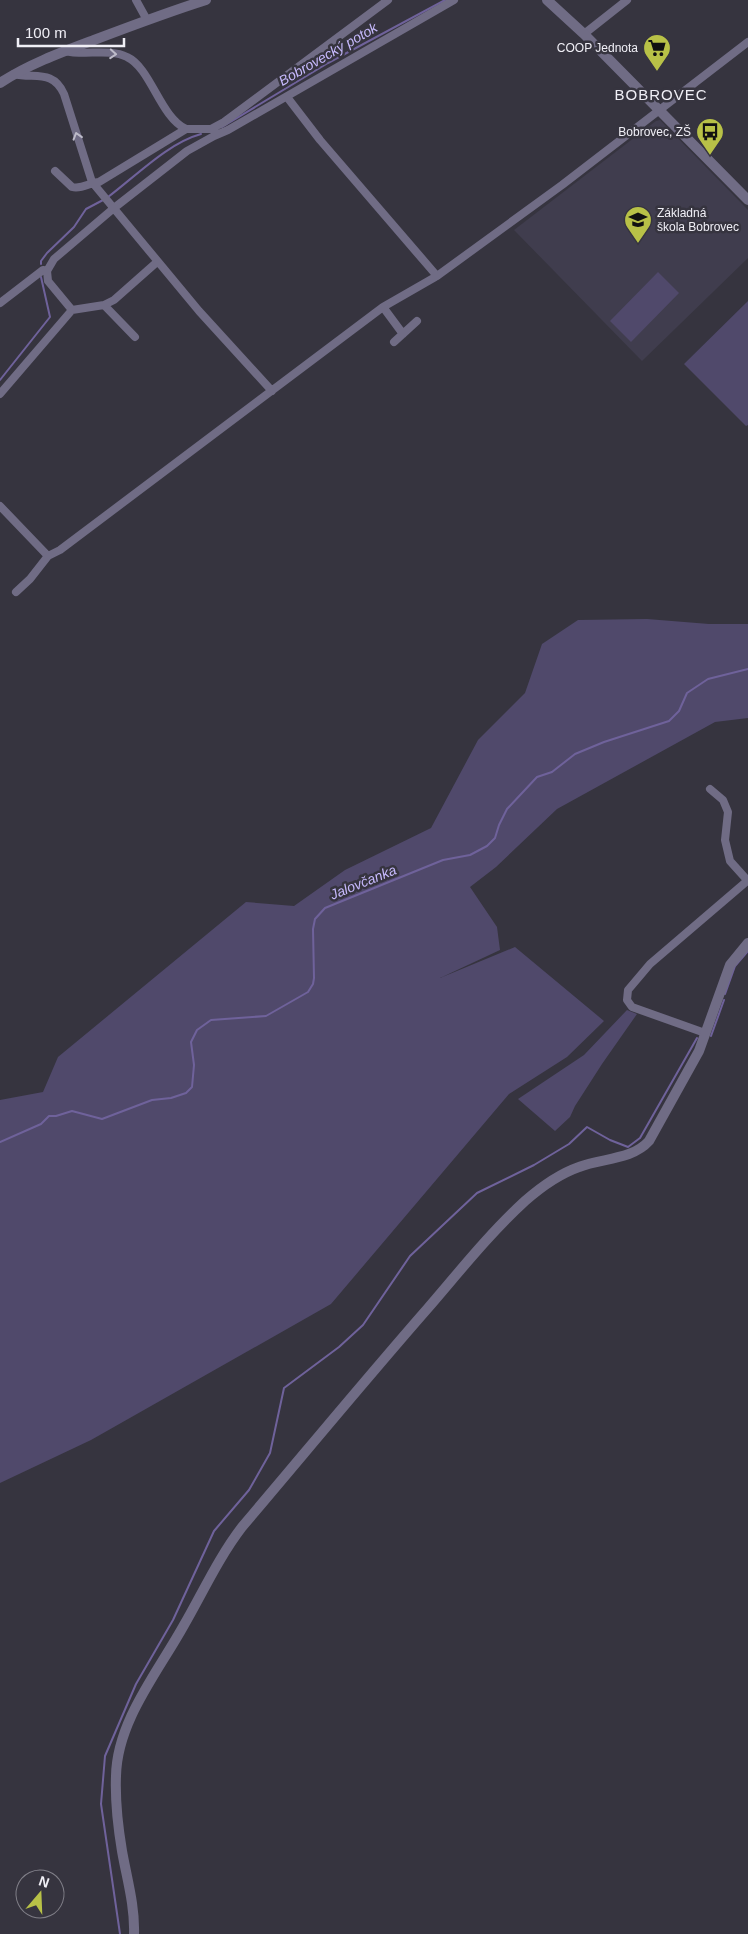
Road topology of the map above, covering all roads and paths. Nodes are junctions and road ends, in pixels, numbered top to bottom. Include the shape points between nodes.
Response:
1 (136, 0) edge
2 (206, 0) edge
3 (388, 0) edge
4 (454, 0) edge
5 (548, 0) edge
6 (627, 0) edge
7 (146, 20) junction
8 (584, 34) junction
9 (748, 42) edge
10 (65, 51) junction
11 (14, 74) junction
12 (0, 83) edge
13 (287, 97) junction
14 (660, 110) junction
15 (186, 129) junction
16 (212, 132) junction
17 (55, 171) dead end
18 (92, 182) junction
19 (748, 200) edge
20 (111, 205) junction
21 (157, 262) junction
22 (47, 271) junction
23 (436, 276) junction
24 (0, 303) edge
25 (104, 305) junction
26 (383, 308) junction
27 (72, 310) junction
28 (417, 320) dead end
29 (403, 334) junction
30 (135, 337) dead end
31 (394, 342) dead end
32 (272, 391) junction
33 (0, 394) edge
34 (0, 506) edge
35 (48, 556) junction
36 (16, 592) dead end
37 (710, 789) dead end
38 (747, 881) edge
39 (748, 943) edge
40 (705, 1033) junction
41 (134, 1934) edge

1 - 7 street
2 - 7 street
3 - 16 street
4 - 13 street
5 - 8 street
6 - 8 street
7 - 10 street
8 - 14 street
9 - 14 street
10 - 11 street
10 -> 15 street via 119,54 130,59 171,116
11 - 12 street
18 -> 11 street via 59,86 46,77
13 - 16 street via 228,130
13 - 23 street
14 - 19 street
14 - 23 street
15 - 16 street
15 - 18 street via 99,182
16 - 20 street
17 - 18 street via 75,188
18 - 20 street
20 - 21 street
20 - 22 street via 54,259
21 - 25 street
21 - 32 street
22 - 24 street via 43,270
22 - 27 street via 48,281
23 - 26 street
25 - 27 street
25 - 30 street
26 - 29 street
26 - 32 street
27 - 33 street
28 - 29 street
29 - 31 street
32 - 35 street
34 - 35 street
35 - 36 street
37 - 38 street via 724,800 728,812 725,840 730,861
38 - 40 street via 650,964 628,990 627,1000 632,1007
39 - 40 street via 730,965
40 - 41 street via 699,1050 646,1144 629,1154 566,1172 519,1207 359,1387 242,1527 224,1554 131,1716 118,1750 118,1820

